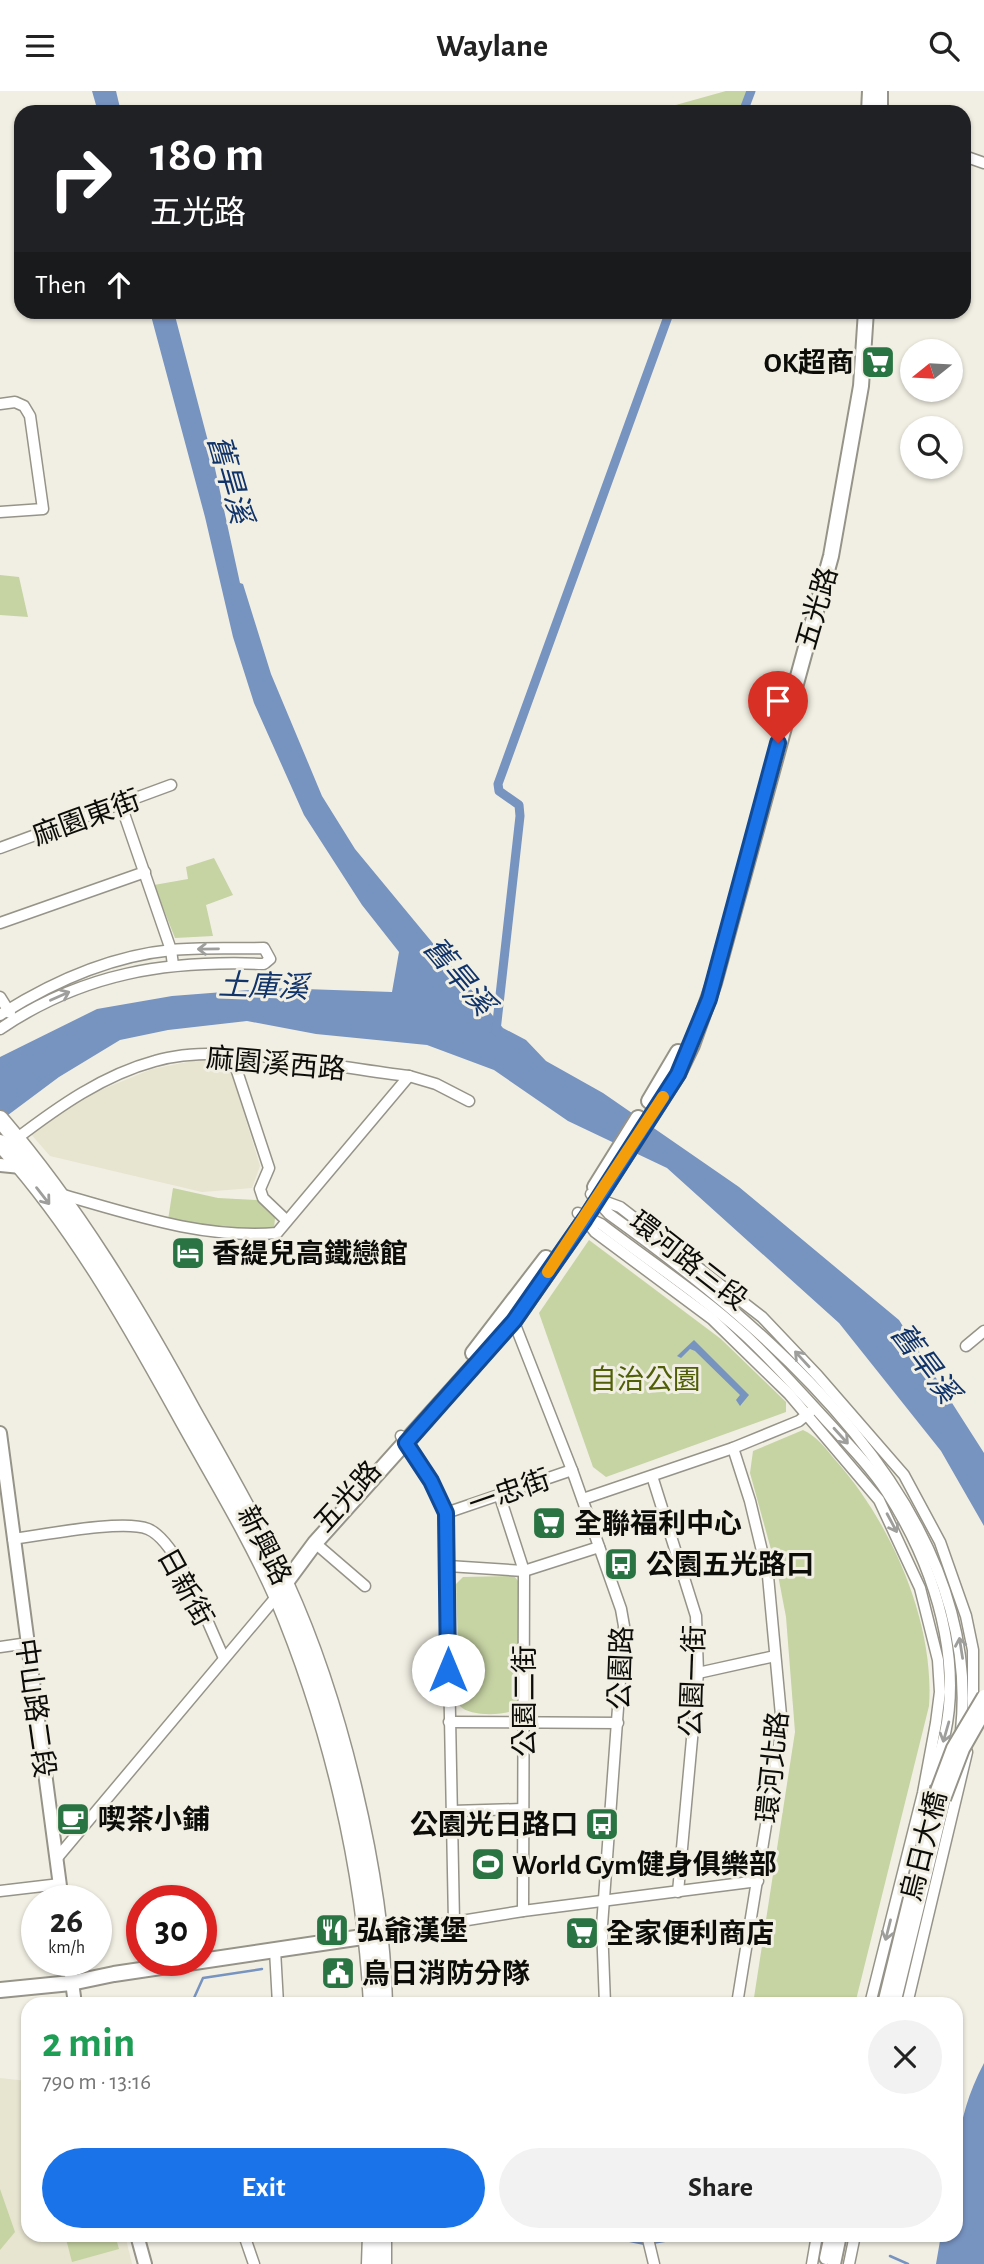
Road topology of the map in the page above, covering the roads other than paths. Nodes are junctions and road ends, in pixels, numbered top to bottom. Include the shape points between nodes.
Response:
1 (857, 319) edge
2 (865, 319) edge
3 (0, 404) edge
4 (0, 512) edge
5 (171, 785) dead end
6 (121, 805) junction
7 (0, 848) edge
8 (145, 872) junction
9 (0, 923) edge
10 (171, 950) junction
11 (173, 965) junction
12 (0, 997) edge
13 (7, 1015) edge
14 (0, 1029) edge
15 (232, 1053) junction
16 (409, 1076) junction
17 (661, 1091) junction
18 (469, 1101) dead end
19 (4, 1137) edge
20 (0, 1165) edge
21 (21, 1167) junction
22 (60, 1194) junction
23 (594, 1196) junction
24 (582, 1216) junction
25 (286, 1220) junction
26 (511, 1316) junction
27 (984, 1331) edge
28 (966, 1346) dead end
29 (828, 1395) junction
30 (815, 1407) junction
31 (806, 1415) junction
32 (0, 1433) edge
33 (403, 1439) junction
34 (733, 1448) junction
35 (572, 1470) junction
36 (652, 1476) junction
37 (499, 1494) junction
38 (583, 1499) junction
39 (446, 1513) junction
40 (13, 1539) junction
41 (315, 1543) junction
42 (599, 1547) junction
43 (447, 1566) junction
44 (524, 1571) junction
45 (280, 1584) junction
46 (365, 1585) dead end
47 (28, 1643) junction
48 (0, 1647) edge
49 (775, 1656) junction
50 (224, 1658) junction
51 (698, 1674) junction
52 (984, 1696) edge
53 (984, 1712) edge
54 (524, 1720) junction
55 (449, 1723) junction
56 (618, 1723) junction
57 (923, 1793) junction
58 (522, 1809) junction
59 (452, 1811) junction
60 (57, 1858) junction
61 (758, 1881) junction
62 (60, 1884) joint
63 (0, 1891) edge
64 (677, 1892) junction
65 (605, 1901) junction
66 (523, 1912) junction
67 (454, 1921) junction
68 (374, 1935) junction
69 (275, 1949) junction
70 (70, 1976) edge
71 (71, 1983) junction
72 (0, 1990) edge
73 (74, 1997) edge
74 (278, 1997) edge
75 (372, 1997) edge
76 (383, 1997) edge
77 (605, 1997) edge
78 (738, 1997) edge
79 (872, 1997) edge
80 (886, 1997) edge
81 (896, 1997) edge
82 (908, 1997) edge
83 (139, 2242) edge
84 (246, 2242) edge
85 (371, 2242) edge
86 (383, 2242) edge
87 (649, 2242) edge
88 (816, 2242) edge
89 (830, 2242) edge
90 (839, 2242) edge
91 (854, 2242) edge
92 (653, 2259) edge
93 (145, 2264) edge
94 (254, 2264) edge
95 (370, 2264) edge
96 (383, 2264) edge
97 (812, 2264) edge
98 (825, 2264) edge
99 (834, 2264) edge
100 (849, 2264) edge

1 - 17 main road, 五光路 via 840,472 822,553 699,999
2 - 17 main road, 五光路 via 859,399 831,556 711,993 692,1045
3 - 4 street via 24,405 30,417 43,509
5 - 6 street, 麻園東街
6 - 7 street, 麻園東街
6 - 8 street
8 - 9 street
8 - 10 street
10 - 11 street
11 -> 10 street via 264,964 270,959 264,948
10 - 13 street via 84,971
13 -> 11 street via 102,979
12 - 13 street
13 - 14 street
15 - 16 street, 麻園溪西路
15 - 19 street, 麻園溪西路 via 155,1061 104,1080
15 - 25 street via 269,1168 260,1189
16 - 18 street, 麻園溪西路
16 - 25 street
17 - 23 main road, 五光路
19 - 21 main road, 新興路
19 - 22 main road, 新興路
20 - 21 street
21 -> 45 main road, 新興路 via 64,1222 130,1325
22 - 25 street via 164,1224 245,1235 277,1233
22 - 45 main road, 新興路 via 141,1318
23 - 24 main road, 五光路
29 -> 23 street, 環河路三段 via 762,1317 620,1207
24 - 26 main road, 五光路
24 - 30 street, 環河路三段 via 601,1224 743,1333
24 - 31 street, 環河路三段 via 595,1232 736,1340
26 - 33 main road, 五光路
26 - 35 street, 公園路
27 - 28 street
29 - 30 street
82 -> 29 street, 環河路三段 via 972,1722 973,1650 953,1576 924,1507 885,1450
30 - 31 street
30 -> 57 street, 環河路三段 via 869,1468 903,1519 942,1623 952,1689 949,1724
31 - 34 street
31 -> 57 street, 環河路三段 via 879,1500 920,1588 938,1660 940,1692
32 - 40 street, 中山路二段
33 - 39 street
33 - 41 main road, 五光路
33 - 45 main road, 五光路
34 - 36 street
34 - 49 street, 環河北路 via 768,1576
35 - 37 street, 一忠街
35 - 38 street, 公園路
36 - 38 street
36 - 51 street, 公園一街 via 696,1616
37 - 39 street, 一忠街
37 - 44 street, 公園二街
38 - 42 street, 公園路
39 - 43 street
40 - 47 street, 中山路二段
40 - 50 street, 日新街 via 130,1526 149,1530 170,1548
41 - 45 main road, 五光路
41 - 46 street
42 - 44 street
42 - 56 street, 公園路 via 624,1626
43 - 44 street
43 - 55 street
44 - 54 street, 公園二街
45 - 50 street, 五光路
45 - 68 main road, 新興路 via 327,1744
47 - 48 street
47 - 60 street, 中山路二段
49 - 51 street
49 - 61 street, 環河北路 via 782,1726
50 - 60 street, 五光路
51 - 64 street, 公園一街
52 - 80 street, 烏日大橋, bridge via 943,1772
53 - 81 street, 烏日大橋, bridge via 943,1799
54 - 55 street
54 - 56 street
54 - 58 street, 公園二街
55 - 59 street
56 - 65 street, 公園路
57 -> 79 street, 環河路三段
58 - 59 street
58 - 66 street, 公園二街
59 - 67 street
60 - 62 street, 中山路二段
61 - 64 street
61 - 78 street, 環河北路
62 - 63 street
64 - 65 street
65 - 66 street
65 - 77 street, 公園路
66 - 67 street
67 - 68 street
68 - 69 main road
68 - 75 main road, 新興路
68 - 76 main road, 新興路
69 - 71 main road
69 - 74 street
70 - 71 street
71 - 72 main road
71 - 73 street
83 - 93 street
84 - 94 street
85 - 95 main road
86 - 96 main road
87 - 92 street
88 - 97 street
89 - 98 street
90 - 99 street
91 - 100 street

